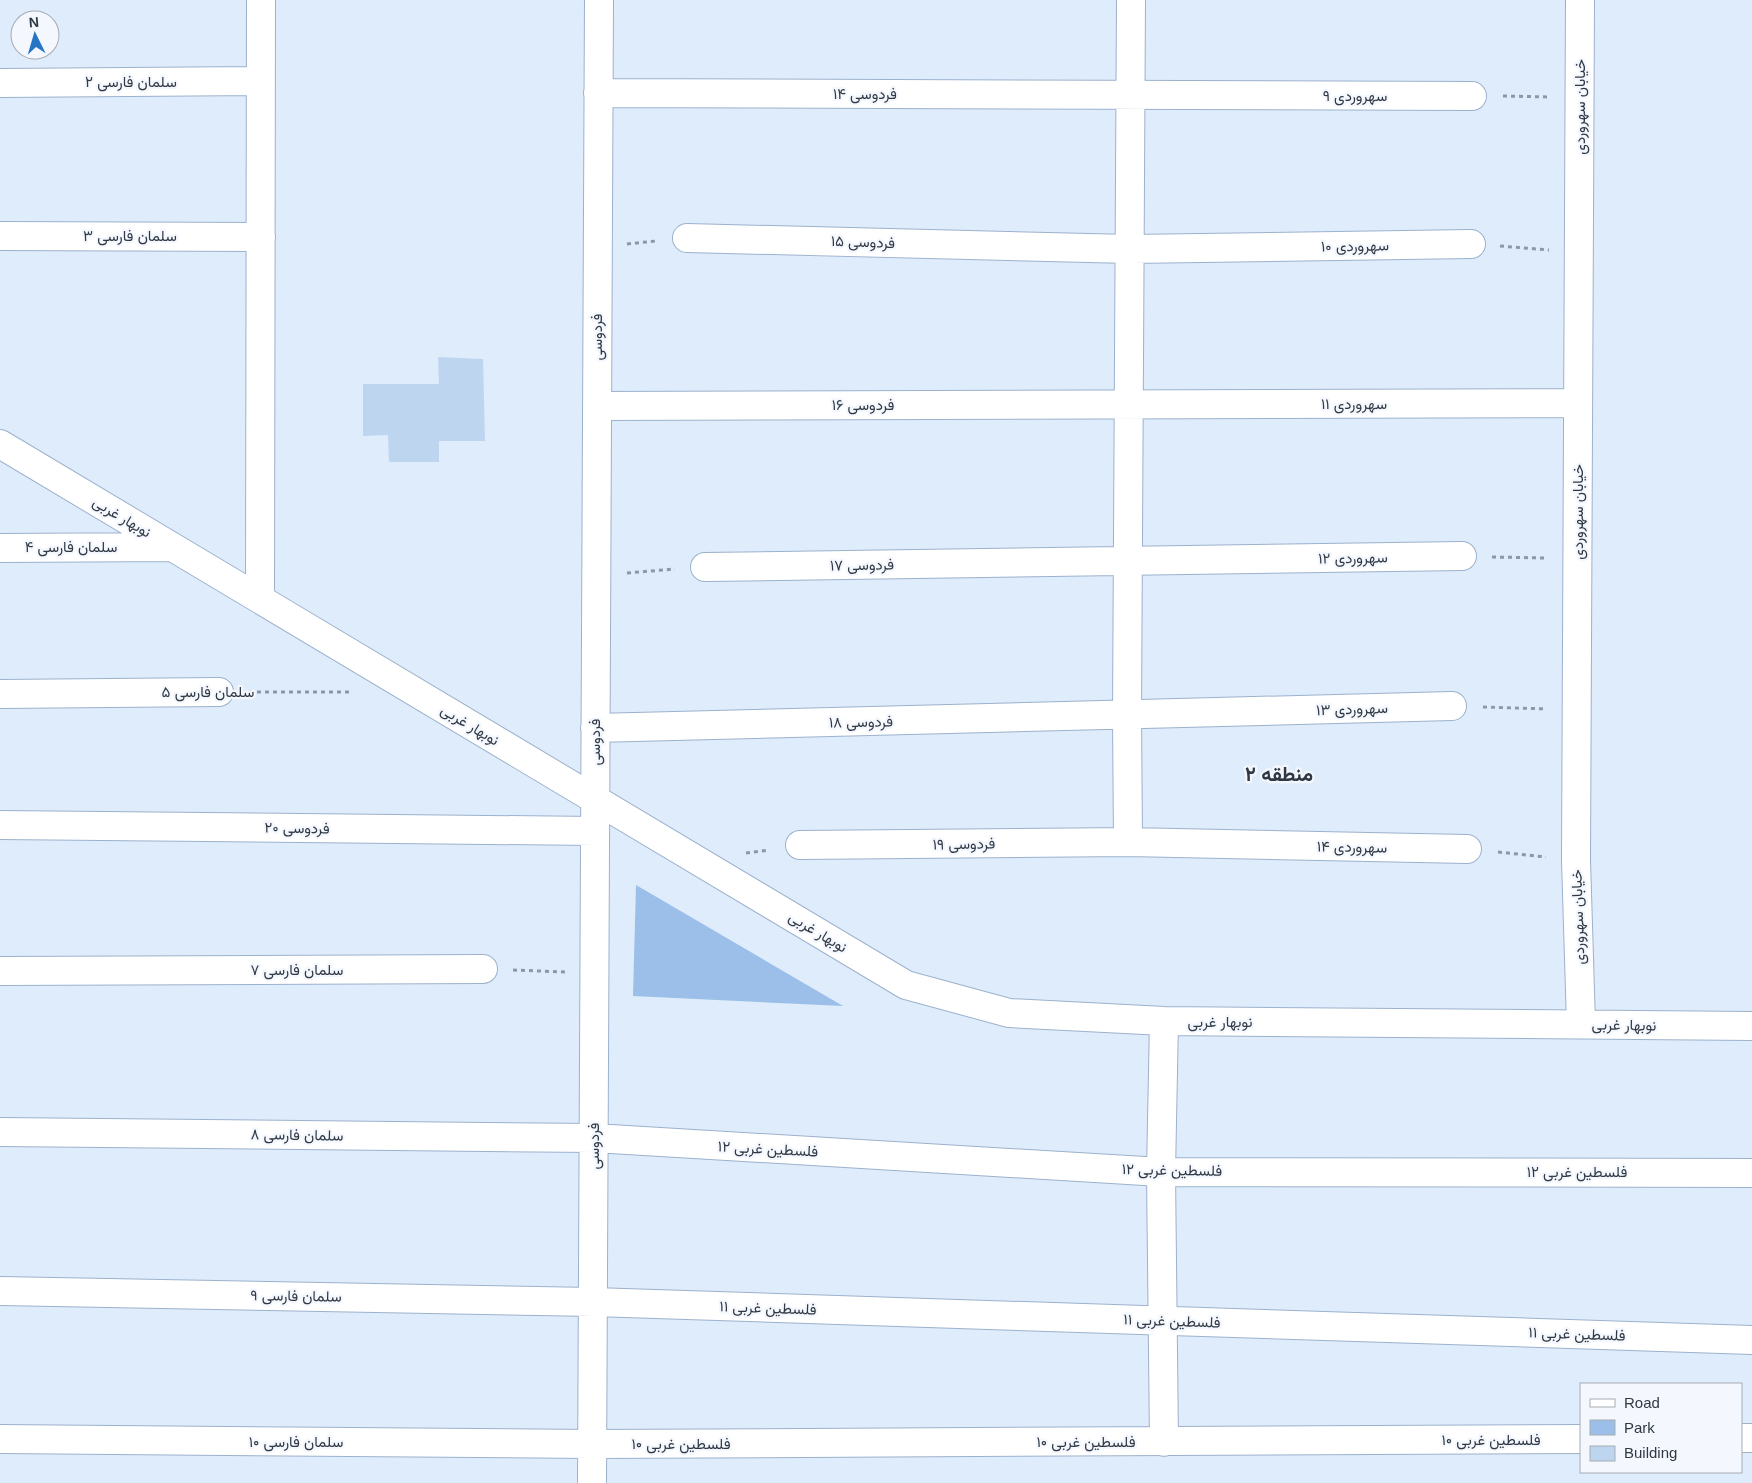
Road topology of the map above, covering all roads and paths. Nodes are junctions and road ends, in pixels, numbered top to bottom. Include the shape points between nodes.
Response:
1 (261, 0) edge
2 (599, 0) edge
3 (1132, 0) edge
4 (1580, 0) edge
5 (261, 81) junction
6 (0, 83) edge
7 (598, 93) junction
8 (1131, 96) junction
9 (1472, 96) joint
10 (1580, 97) junction
11 (0, 236) edge
12 (261, 237) junction
13 (686, 238) joint
14 (1471, 244) joint
15 (598, 246) junction
16 (1130, 249) junction
17 (1579, 253) junction
18 (1578, 403) junction
19 (1129, 404) junction
20 (596, 406) junction
21 (0, 444) edge
22 (172, 547) junction
23 (0, 548) edge
24 (1462, 556) joint
25 (1578, 559) junction
26 (1128, 562) junction
27 (705, 567) joint
28 (596, 575) junction
29 (260, 599) junction
30 (219, 692) joint
31 (357, 692) dead end
32 (0, 694) edge
33 (1452, 706) joint
34 (1577, 710) junction
35 (1127, 715) junction
36 (595, 728) junction
37 (595, 799) junction
38 (0, 825) edge
39 (595, 831) junction
40 (1128, 842) junction
41 (800, 845) dead end
42 (1468, 849) joint
43 (1576, 860) junction
44 (483, 969) joint
45 (0, 971) edge
46 (594, 973) junction
47 (1164, 1021) junction
48 (1581, 1024) junction
49 (1752, 1026) edge
50 (0, 1132) edge
51 (594, 1138) junction
52 (1161, 1172) junction
53 (1752, 1173) edge
54 (0, 1291) edge
55 (593, 1302) junction
56 (1161, 1320) junction
57 (1752, 1340) edge
58 (0, 1439) edge
59 (1580, 1439) edge
60 (1164, 1442) junction
61 (592, 1444) junction
62 (592, 1483) edge

1 - 5 street
2 - 7 street, فردوسی
3 - 8 street
4 - 10 street, خیابان سهروردی
5 - 6 street, سلمان فارسی ۲
5 - 12 street
7 - 8 street, فردوسی ۱۴
7 - 15 street, فردوسی
8 - 9 street, سهروردی ۹
8 - 16 street
9 - 10 path
10 - 17 street, خیابان سهروردی
11 - 12 street, سلمان فارسی ۳
12 - 29 street
13 - 15 path
13 - 16 street, فردوسی ۱۵
14 - 16 street, سهروردی ۱۰
14 - 17 path
15 - 20 street, فردوسی
16 - 19 street
17 - 18 street, خیابان سهروردی
18 - 19 street, سهروردی ۱۱
18 - 25 street, خیابان سهروردی
19 - 20 street, فردوسی ۱۶
19 - 26 street
20 - 28 street, فردوسی
21 - 22 street, نوبهار غربی
22 - 23 street, سلمان فارسی ۴
22 - 29 street, نوبهار غربی
24 - 25 path
24 - 26 street, سهروردی ۱۲
25 - 34 street, خیابان سهروردی
26 - 27 street, فردوسی ۱۷
26 - 35 street
27 - 28 path
28 - 36 street, فردوسی
29 - 37 street, نوبهار غربی
30 - 31 path, سلمان فارسی ۵
30 - 32 street, سلمان فارسی ۵
33 - 34 path
33 - 35 street, سهروردی ۱۳
34 - 43 street, خیابان سهروردی
35 - 36 street, فردوسی ۱۸
35 - 40 street
36 - 37 street, فردوسی
37 - 39 street, فردوسی
37 - 47 street, نوبهار غربی via 906,985 1009,1013
38 - 39 street, فردوسی ۲۰
39 - 46 street, فردوسی
40 - 41 street, فردوسی ۱۹
40 - 42 street, سهروردی ۱۴
42 - 43 path
43 - 48 street, خیابان سهروردی
44 - 45 street, سلمان فارسی ۷
44 - 46 path
46 - 51 street, فردوسی
47 - 48 street, نوبهار غربی
47 - 52 street
48 - 49 street, نوبهار غربی
50 - 51 street, سلمان فارسی ۸
51 - 52 street, فلسطین غربی ۱۲
51 - 55 street, فردوسی
52 - 53 street, فلسطین غربی ۱۲
52 - 56 street
54 - 55 street, سلمان فارسی ۹
55 - 56 street, فلسطین غربی ۱۱
55 - 61 street, فردوسی
56 - 57 street, فلسطین غربی ۱۱
56 - 60 street
58 - 61 street, سلمان فارسی ۱۰
59 - 60 street, فلسطین غربی ۱۰
60 - 61 street, فلسطین غربی ۱۰
61 - 62 street, فردوسی

